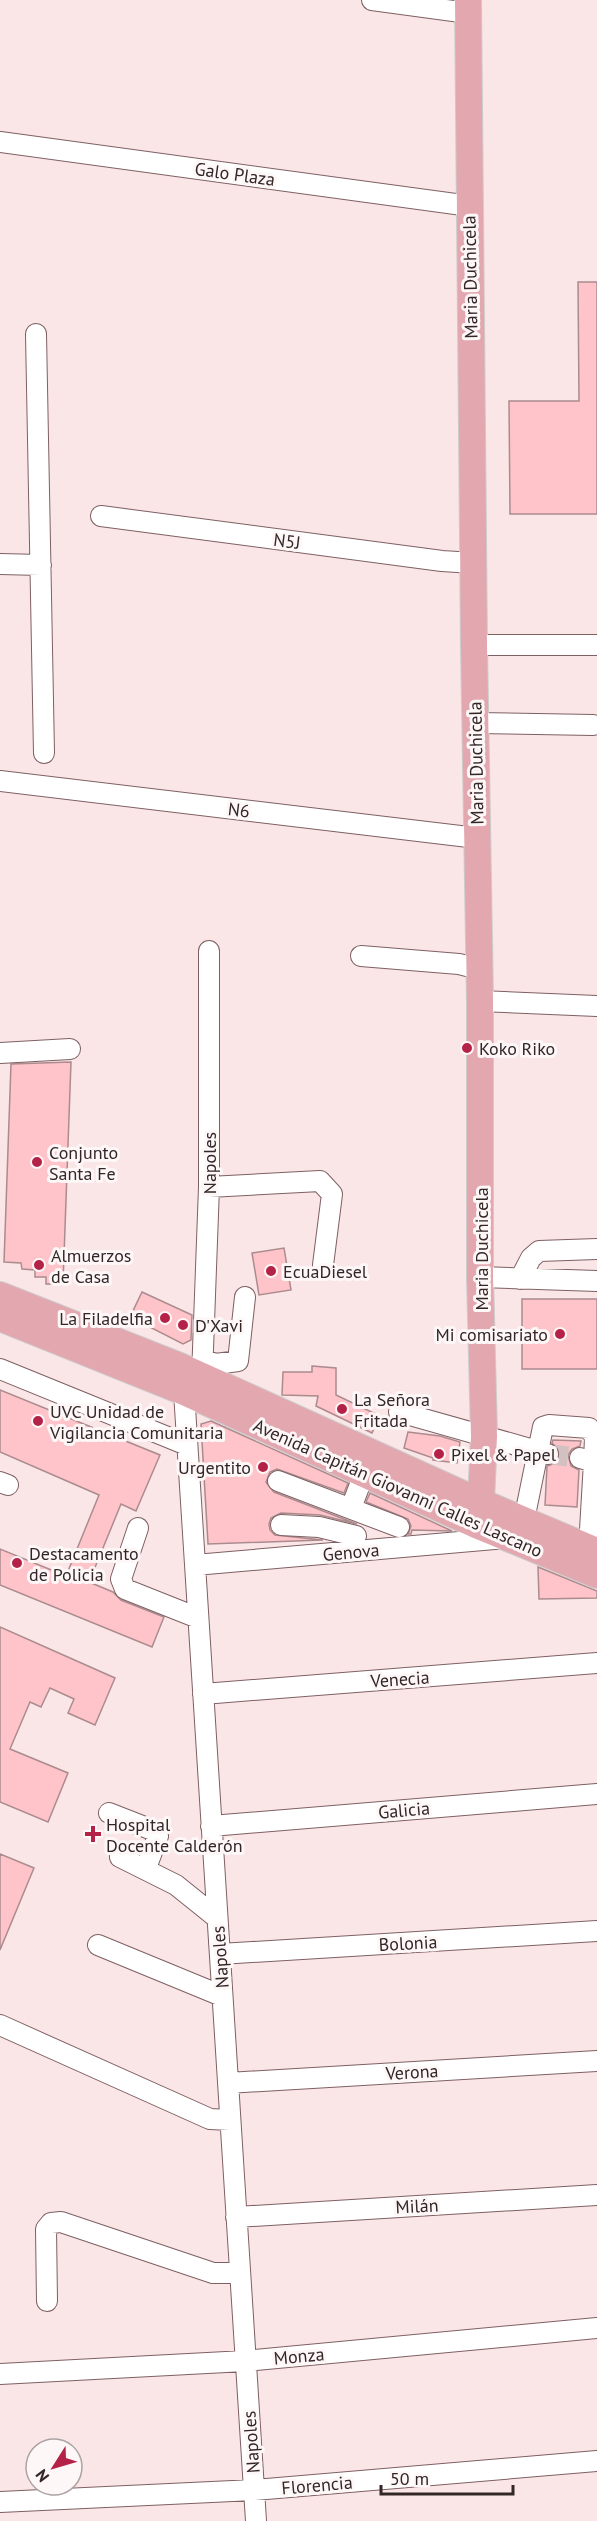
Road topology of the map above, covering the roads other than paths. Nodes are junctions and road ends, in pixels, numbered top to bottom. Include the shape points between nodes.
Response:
1 (372, 0) edge
2 (468, 6) edge
3 (0, 142) edge
4 (470, 206) junction
5 (36, 334) dead end
6 (101, 516) dead end
7 (473, 563) junction
8 (0, 564) edge
9 (40, 564) junction
10 (474, 645) junction
11 (597, 645) edge
12 (475, 723) junction
13 (593, 725) dead end
14 (44, 753) dead end
15 (0, 781) edge
16 (477, 838) junction
17 (209, 951) dead end
18 (361, 956) dead end
19 (479, 969) junction
20 (480, 1001) junction
21 (597, 1006) edge
22 (70, 1049) dead end
23 (0, 1053) edge
24 (209, 1187) junction
25 (597, 1249) edge
26 (323, 1265) dead end
27 (480, 1277) junction
28 (520, 1279) junction
29 (597, 1281) edge
30 (0, 1295) edge
31 (245, 1297) dead end
32 (0, 1318) edge
33 (0, 1369) edge
34 (196, 1376) junction
35 (399, 1412) dead end
36 (484, 1436) junction
37 (187, 1445) junction
38 (543, 1452) junction
39 (364, 1474) junction
40 (278, 1481) dead end
41 (326, 1499) junction
42 (351, 1508) junction
43 (478, 1514) junction
44 (282, 1525) dead end
45 (319, 1527) junction
46 (399, 1527) dead end
47 (138, 1528) dead end
48 (515, 1529) junction
49 (356, 1536) dead end
50 (593, 1549) edge
51 (195, 1565) junction
52 (597, 1575) edge
53 (198, 1618) junction
54 (597, 1663) edge
55 (203, 1694) junction
56 (597, 1794) edge
57 (109, 1813) dead end
58 (211, 1826) junction
59 (120, 1857) dead end
60 (146, 1868) junction
61 (217, 1918) junction
62 (597, 1931) edge
63 (98, 1945) dead end
64 (220, 1954) junction
65 (222, 1996) junction
66 (0, 2025) edge
67 (597, 2061) edge
68 (228, 2084) junction
69 (230, 2120) junction
70 (597, 2195) edge
71 (236, 2217) junction
72 (240, 2273) junction
73 (47, 2301) dead end
74 (597, 2328) edge
75 (245, 2361) junction
76 (0, 2374) edge
77 (597, 2461) edge
78 (254, 2490) junction
79 (0, 2502) edge
80 (256, 2521) edge

1 - 2 street
2 - 4 main road, Maria Duchicela
3 - 4 street, Galo Plaza
4 - 7 main road, Maria Duchicela
5 - 9 street
6 - 7 street, N5J
7 - 10 main road, Maria Duchicela
8 - 9 street
9 - 14 street
10 - 11 street
10 - 12 main road, Maria Duchicela
12 - 13 street
12 - 16 main road, Maria Duchicela
15 - 16 street, N6
16 - 19 main road, Maria Duchicela
17 - 24 street, Napoles
18 - 19 street
19 - 20 main road, Maria Duchicela
20 - 21 street
20 - 27 main road, Maria Duchicela
22 - 23 street
24 - 26 street via 320,1181 332,1194
24 - 34 street, Napoles
25 - 28 street via 539,1251
27 - 28 street
27 - 36 main road, Maria Duchicela
28 - 29 street
30 - 34 main road, Avenida Capitán Giovanni Calles Lascano
31 - 34 street via 238,1362 216,1364
32 - 34 main road, Avenida Capitán Giovanni Calles Lascano
33 - 37 street
34 - 37 street, Napoles
34 - 39 main road, Avenida Capitán Giovanni Calles Lascano
34 - 43 main road, Avenida Capitán Giovanni Calles Lascano
35 - 36 street
36 - 38 street
36 - 43 main road, Maria Duchicela
37 - 51 street, Napoles
38 - 48 street via 529,1506
38 - 50 street via 541,1429 549,1425 589,1428 595,1437 587,1460
39 - 42 street
39 - 43 main road, Avenida Capitán Giovanni Calles Lascano
40 - 41 street
41 - 42 street
41 - 45 street
42 - 46 street
43 - 48 main road, Avenida Capitán Giovanni Calles Lascano
44 - 45 street
45 - 49 street
47 - 53 street via 121,1578 125,1589
48 - 50 main road, Avenida Capitán Giovanni Calles Lascano
48 - 51 street, Genova
48 - 52 main road, Avenida Capitán Giovanni Calles Lascano
51 - 53 street, Napoles
53 - 55 street, Napoles
54 - 55 street, Venecia
55 - 58 street, Napoles
56 - 58 street, Galicia
57 - 60 street via 155,1831 158,1836
58 - 61 street, Napoles
59 - 60 street
60 - 61 street via 176,1885
61 - 64 street, Napoles
62 - 64 street, Bolonia
63 - 65 street
64 - 65 street, Napoles
65 - 68 street, Napoles
66 - 69 street via 210,2119
67 - 68 street, Verona
68 - 69 street, Napoles
69 - 71 street, Napoles
70 - 71 street, Milán
71 - 72 street, Napoles
72 - 73 street via 213,2273 61,2222 51,2223 46,2229
72 - 75 street, Napoles
74 - 75 street, Monza
75 - 76 street, Monza
75 - 78 street, Napoles
77 - 78 street, Florencia
78 - 79 street, Florencia
78 - 80 street, Napoles

